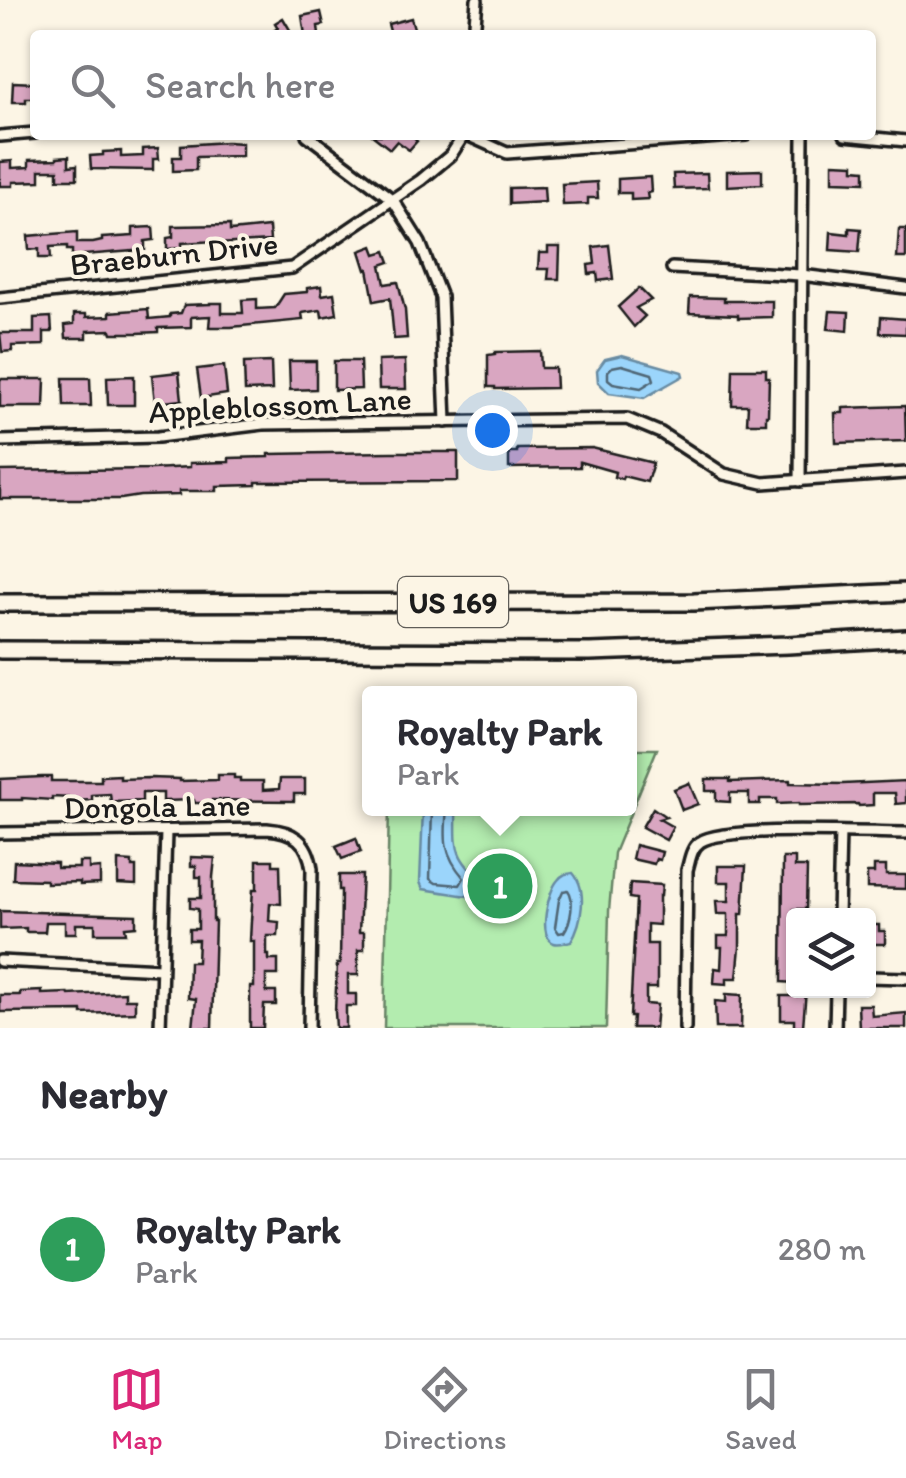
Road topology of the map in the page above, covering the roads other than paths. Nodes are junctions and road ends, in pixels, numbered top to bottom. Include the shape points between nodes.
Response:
1 (477, 0) edge
2 (474, 30) edge
3 (30, 133) edge
4 (0, 136) edge
5 (876, 138) edge
6 (314, 140) edge
7 (462, 140) edge
8 (477, 140) edge
9 (680, 140) edge
10 (803, 140) edge
11 (906, 141) edge
12 (393, 200) junction
13 (672, 268) dead end
14 (801, 275) junction
15 (906, 288) edge
16 (0, 298) edge
17 (446, 422) junction
18 (0, 441) edge
19 (906, 473) edge
20 (800, 481) junction
21 (906, 592) edge
22 (0, 602) edge
23 (906, 638) edge
24 (0, 650) edge
25 (0, 832) edge
26 (166, 832) junction
27 (840, 832) junction
28 (906, 833) edge
29 (838, 908) edge
30 (0, 962) edge
31 (161, 969) junction
32 (876, 977) edge
33 (906, 978) edge
34 (836, 998) edge
35 (160, 1028) edge
36 (309, 1028) edge
37 (684, 1028) edge
38 (835, 1028) edge

1 - 2 street
3 - 4 street
5 - 11 street
6 - 12 street
7 - 12 street, Braeburn Drive
8 - 9 street via 507,153
10 - 14 street
12 - 16 street, Braeburn Drive via 292,268
12 - 17 street via 441,296
13 - 14 street
14 - 15 street
14 - 20 street
17 - 18 street, Appleblossom Lane via 264,424 158,437
17 - 20 street, Appleblossom Lane via 627,420 661,433 724,474 764,483
19 - 20 street, Appleblossom Lane
21 - 22 highway, US 169 via 694,602
23 - 24 highway, US 169 via 590,652
25 - 26 street, Dongola Lane
26 - 31 street
26 - 36 street, Dongola Lane via 282,830 304,844 312,869
27 - 28 street
27 - 29 street
27 - 37 street via 722,834 694,848 686,883
30 - 31 street
31 - 35 street
32 - 33 street
34 - 38 street

